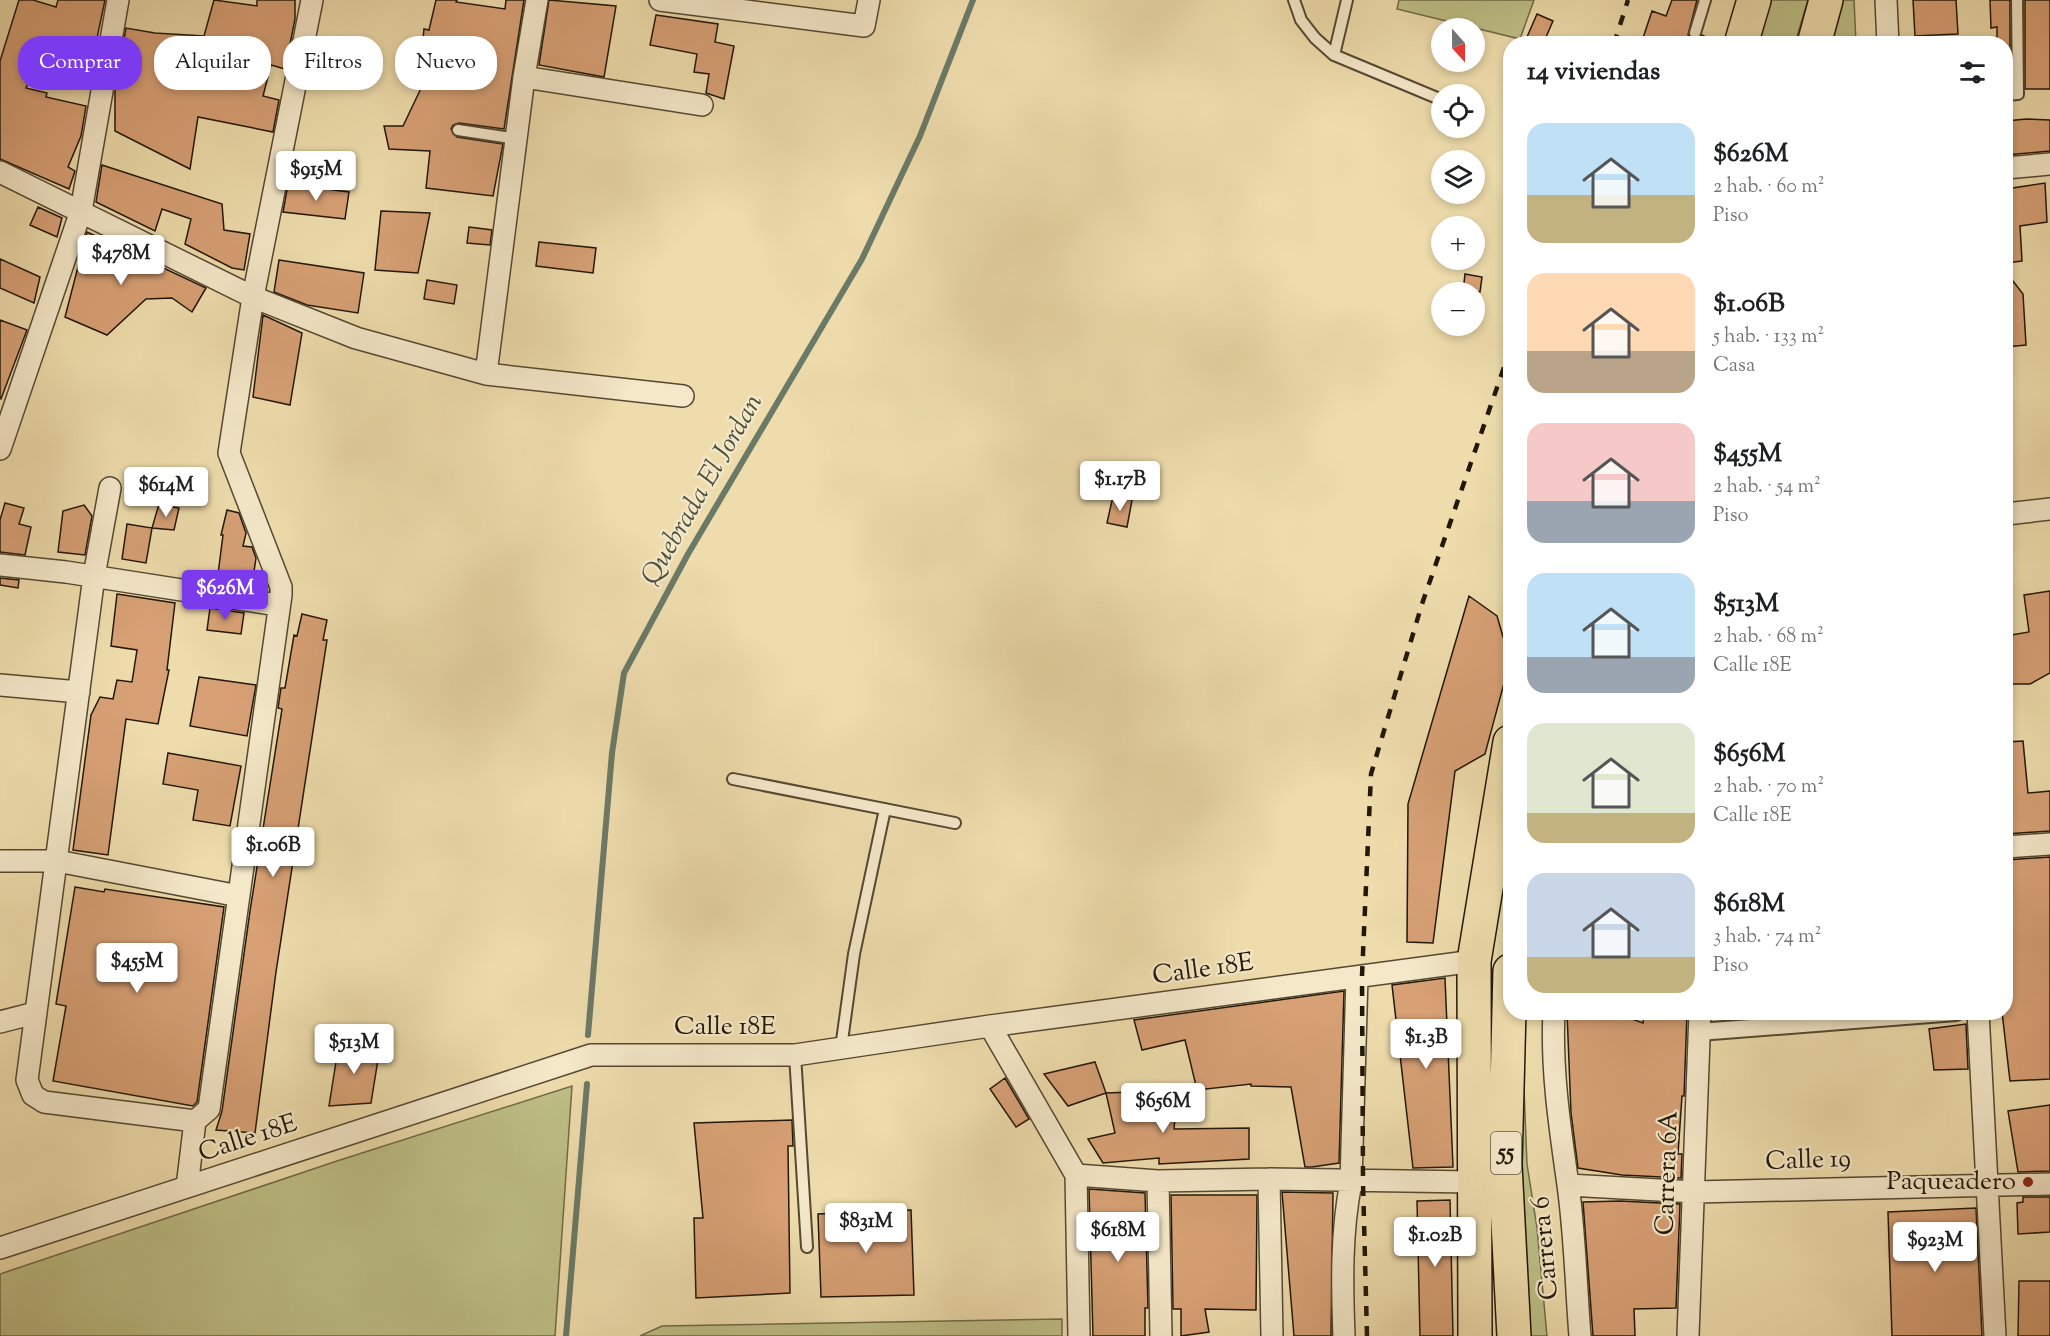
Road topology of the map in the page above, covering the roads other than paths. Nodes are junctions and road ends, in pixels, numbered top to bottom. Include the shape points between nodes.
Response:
1 (118, 0) edge
2 (312, 0) edge
3 (537, 0) edge
4 (660, 0) edge
5 (869, 0) edge
6 (1294, 0) edge
7 (1347, 0) edge
8 (1705, 0) edge
9 (1754, 0) edge
10 (1826, 0) edge
11 (1886, 0) edge
12 (2017, 0) edge
13 (1695, 33) dead end
14 (1743, 36) edge
15 (1816, 36) edge
16 (1888, 36) edge
17 (1334, 55) junction
18 (524, 77) junction
19 (2013, 94) edge
20 (1431, 95) edge
21 (702, 105) dead end
22 (458, 130) dead end
23 (517, 138) junction
24 (2050, 164) edge
25 (2013, 167) edge
26 (0, 172) edge
27 (81, 211) junction
28 (254, 297) junction
29 (486, 374) junction
30 (683, 396) dead end
31 (5, 413) edge
32 (0, 449) edge
33 (110, 488) dead end
34 (2050, 509) edge
35 (2013, 513) edge
36 (0, 565) edge
37 (94, 576) junction
38 (278, 605) junction
39 (0, 685) edge
40 (79, 692) junction
41 (733, 779) dead end
42 (1503, 785) edge
43 (885, 809) junction
44 (955, 823) dead end
45 (2050, 844) edge
46 (2013, 847) edge
47 (0, 861) edge
48 (57, 861) junction
49 (238, 896) junction
50 (1474, 961) junction
51 (1357, 977) junction
52 (34, 1013) junction
53 (1509, 1020) edge
54 (1554, 1020) edge
55 (1750, 1020) edge
56 (1978, 1020) edge
57 (0, 1022) edge
58 (1699, 1022) edge
59 (990, 1026) junction
60 (841, 1048) junction
61 (795, 1055) junction
62 (195, 1121) junction
63 (1076, 1175) junction
64 (1269, 1179) junction
65 (1158, 1181) junction
66 (1351, 1182) junction
67 (1473, 1182) junction
68 (1986, 1184) junction
69 (2050, 1184) edge
70 (1568, 1185) junction
71 (187, 1187) junction
72 (1695, 1192) junction
73 (807, 1247) dead end
74 (0, 1248) edge
75 (1078, 1336) edge
76 (1161, 1336) edge
77 (1272, 1336) edge
78 (1344, 1336) edge
79 (1475, 1336) edge
80 (1514, 1336) edge
81 (1580, 1336) edge
82 (1688, 1336) edge
83 (1995, 1336) edge

1 - 27 street
2 - 28 street
3 - 18 street
4 - 5 street via 864,26
6 - 17 lane via 1301,20
7 - 17 lane
8 - 13 lane
9 - 14 main road
10 - 15 main road
11 - 16 street
12 - 19 lane via 2018,94
17 - 20 lane
18 - 21 street
18 - 23 street
22 - 23 lane
23 - 29 street
24 - 25 street
26 - 27 street
27 - 28 street
27 - 31 street
28 - 29 street via 356,338
28 - 38 street via 229,453 281,587
29 - 30 street
31 - 32 street
33 - 37 street
34 - 35 street
36 - 37 street
37 - 38 street
37 - 40 street
38 - 49 street
39 - 40 street
40 - 48 street
41 - 43 lane
42 - 50 main road, 55
43 - 44 lane
43 - 60 lane via 854,954
45 - 46 street
47 - 48 street
48 - 49 street
48 - 52 street
49 - 62 street via 209,1109
50 - 51 street, Calle 18E
50 - 67 main road, 55
51 - 59 street, Calle 18E
51 - 66 street
52 - 57 street
52 - 62 street via 27,1080 33,1095 44,1102
53 - 80 main road, 55 via 1505,1165
54 - 70 street, Carrera 6 via 1562,1156
55 - 58 street
56 - 68 street
58 - 72 street, Carrera 6A
59 - 60 street, Calle 18E
59 - 63 street
60 - 61 street, Calle 18E
61 - 71 street, Calle 18E via 591,1055
61 - 73 lane
62 - 71 street
63 - 65 street
63 - 75 street
64 - 65 street
64 - 66 street
64 - 77 street
65 - 76 street
66 - 67 street
66 - 78 street via 1345,1213
67 - 79 main road, 55
68 - 69 street, Calle 19
68 - 72 street, Calle 19
68 - 83 street
70 - 72 street, Calle 19
70 - 81 street, Carrera 6
71 - 74 street, Calle 18E
72 - 82 street, Carrera 6A

